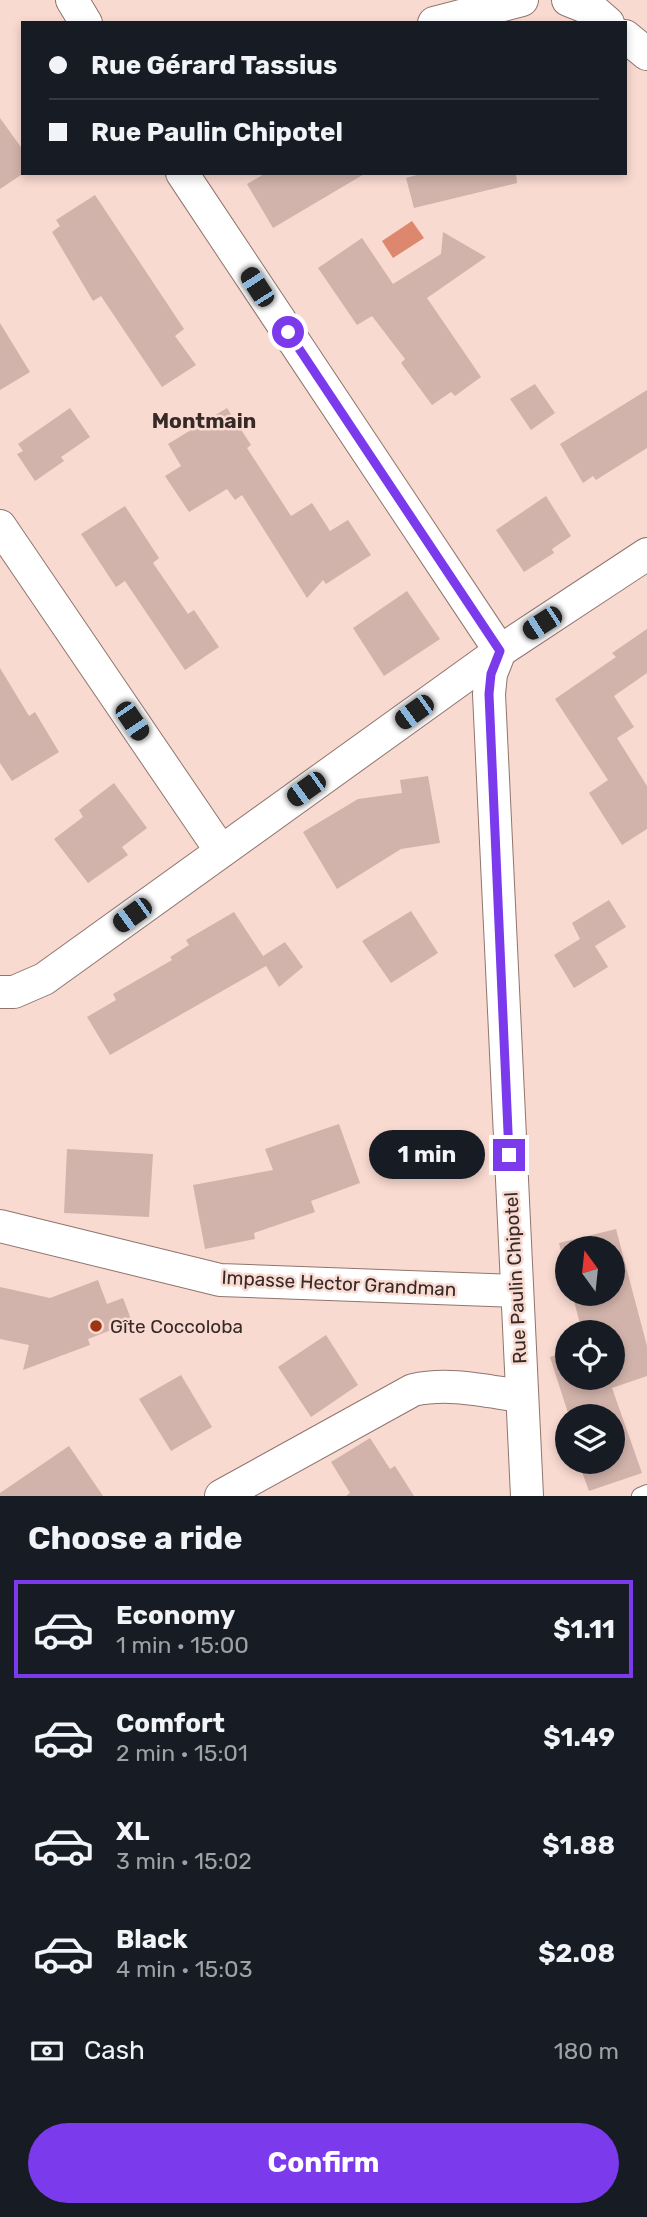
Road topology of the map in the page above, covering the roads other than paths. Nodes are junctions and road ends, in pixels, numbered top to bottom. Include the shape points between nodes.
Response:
1 (72, 0) edge
2 (522, 0) edge
3 (568, 0) edge
4 (85, 21) edge
5 (442, 21) edge
6 (606, 21) edge
7 (627, 38) edge
8 (647, 54) edge
9 (183, 175) edge
10 (0, 526) edge
11 (647, 554) edge
12 (500, 651) junction
13 (220, 851) junction
14 (0, 992) edge
15 (0, 1226) edge
16 (516, 1291) junction
17 (521, 1396) junction
18 (647, 1493) edge
19 (220, 1496) edge
20 (527, 1496) edge
21 (640, 1496) edge

1 - 4 street
2 - 5 street
3 - 6 street
7 - 8 street
9 - 12 street
10 - 13 street
11 - 12 street
12 - 13 street
12 - 16 street, Rue Paulin Chipotel via 489,694
13 - 14 street via 44,979 14,992
15 - 16 street, Impasse Hector Grandman via 220,1280
16 - 17 street, Rue Paulin Chipotel
17 - 19 street via 454,1387 413,1390
17 - 20 street, Rue Paulin Chipotel
18 - 21 lane

